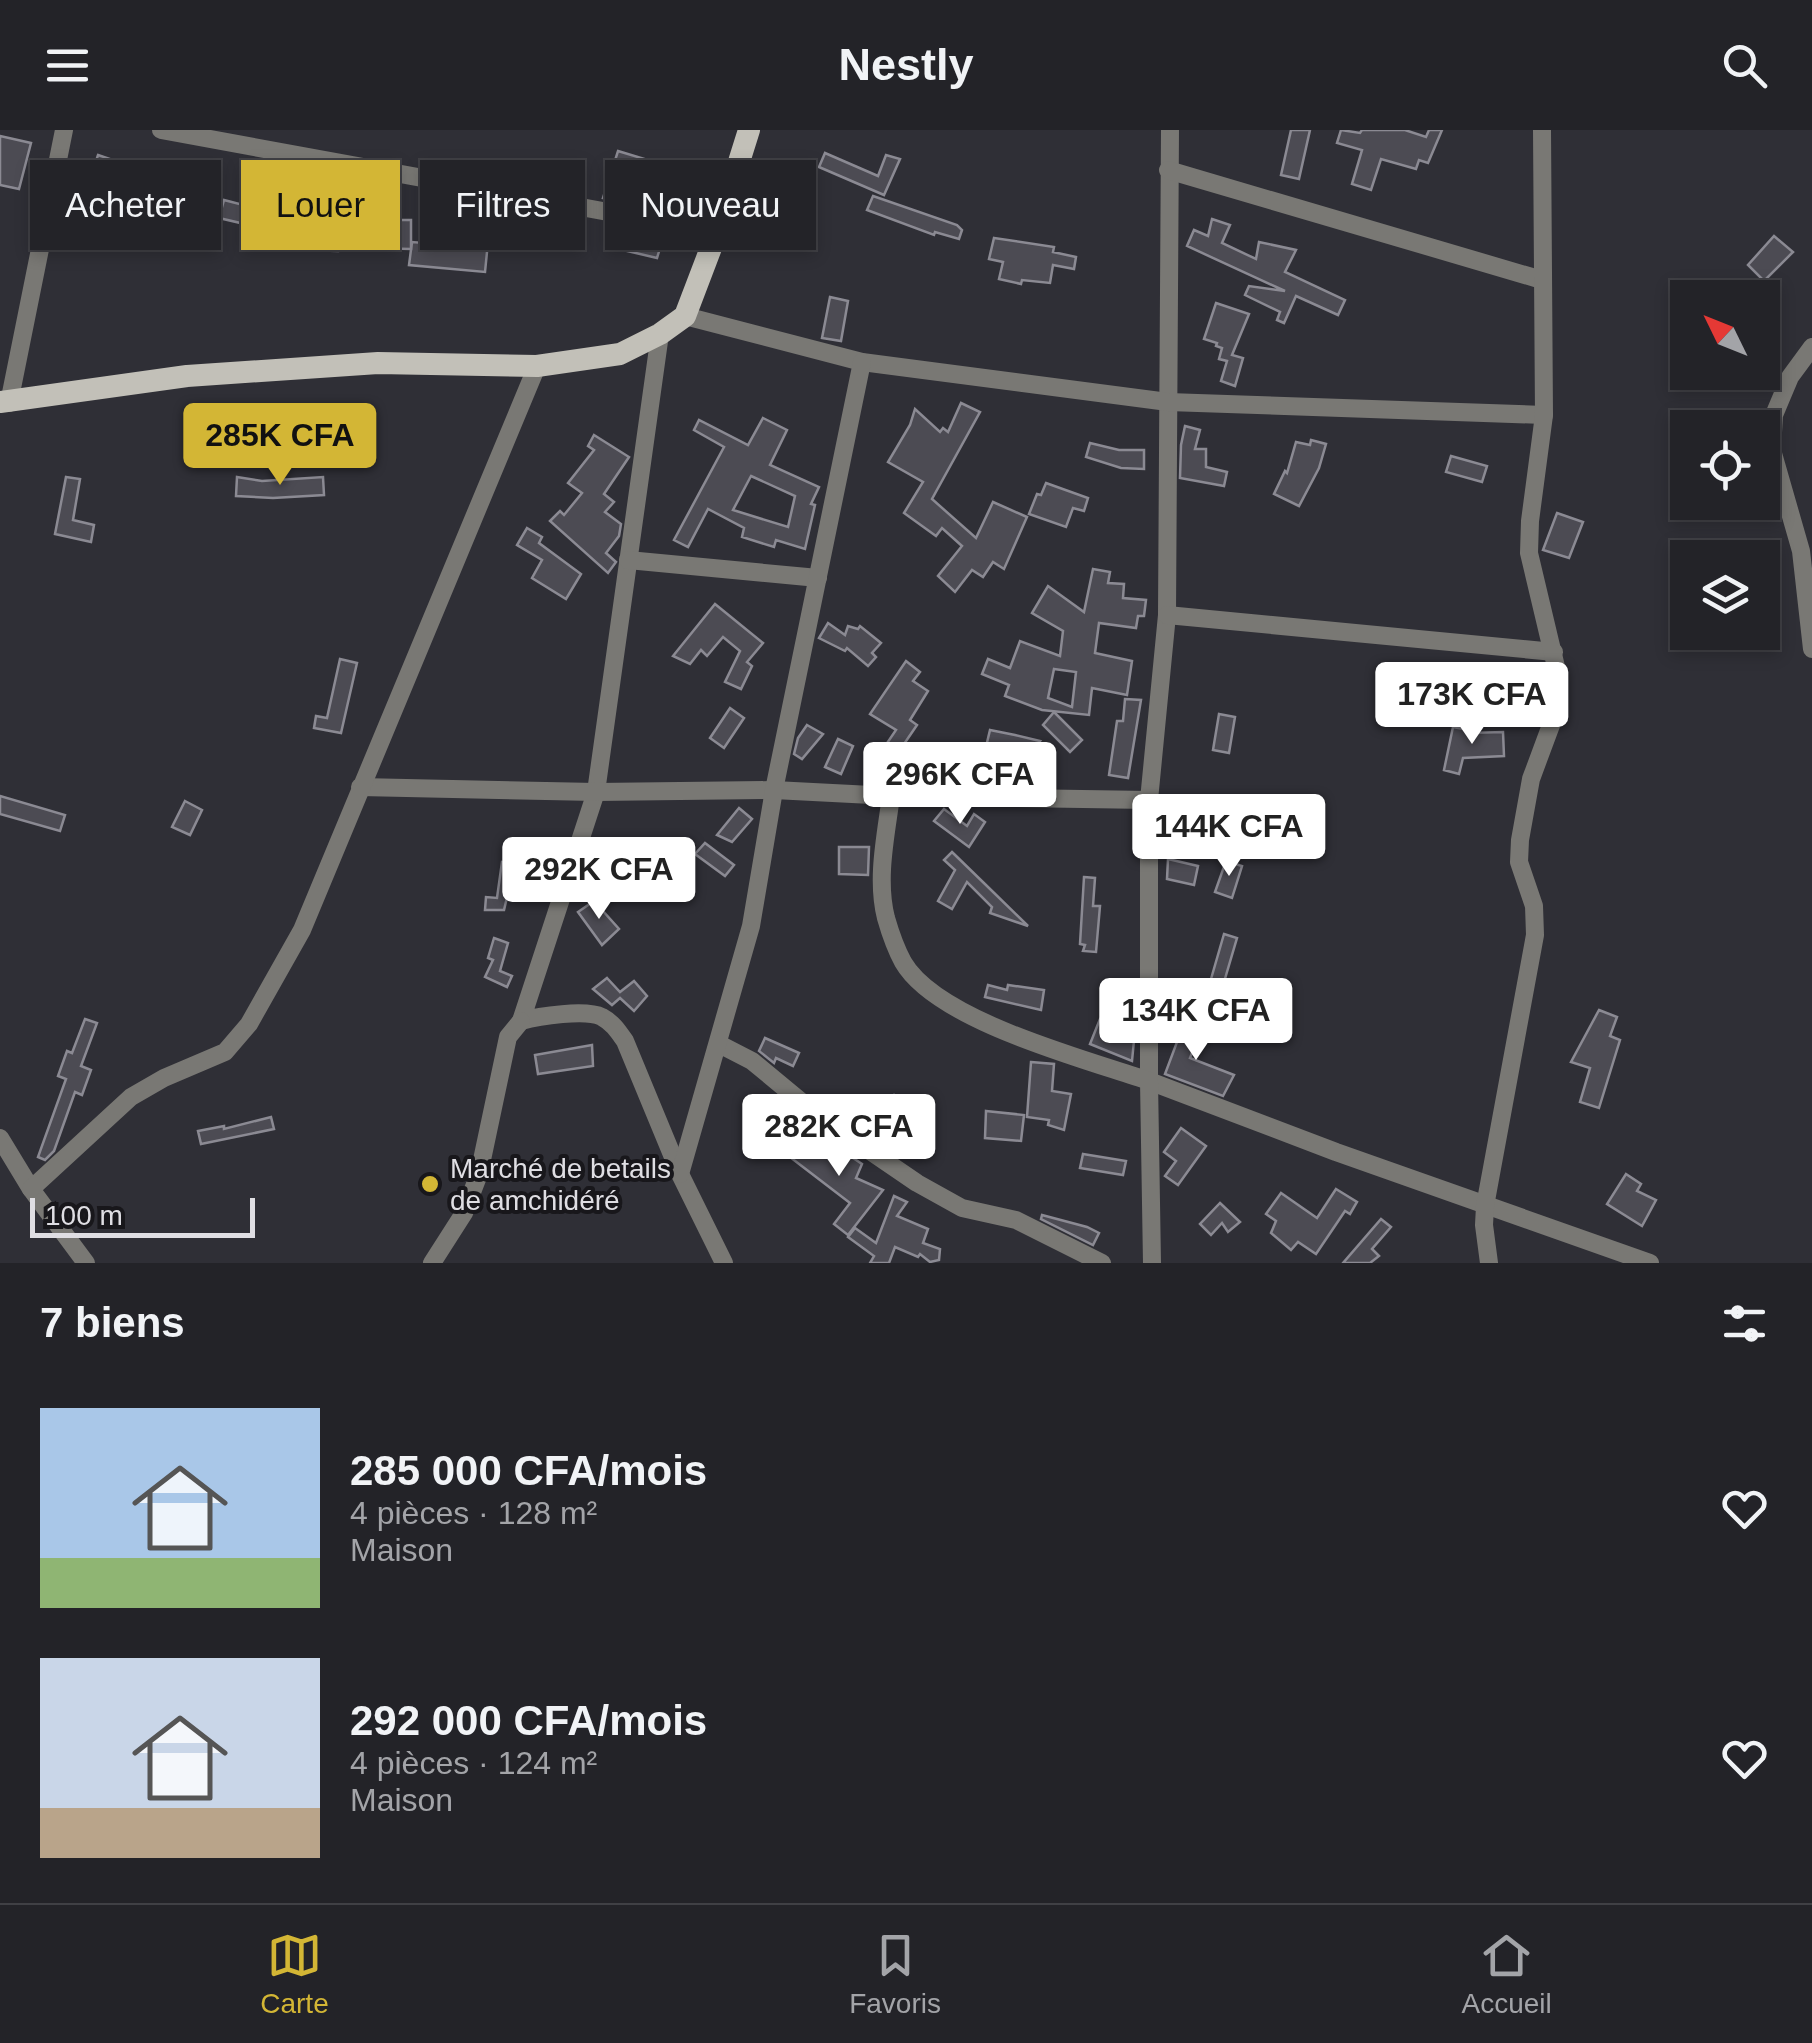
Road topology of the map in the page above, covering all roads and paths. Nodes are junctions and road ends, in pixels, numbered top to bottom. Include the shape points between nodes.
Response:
1 (64, 130) edge
2 (161, 130) edge
3 (748, 130) edge
4 (1170, 130) edge
5 (1542, 130) edge
6 (739, 160) edge
7 (1168, 170) junction
8 (605, 211) edge
9 (710, 250) edge
10 (1542, 280) junction
11 (685, 316) junction
12 (660, 334) junction
13 (1812, 347) edge
14 (862, 362) junction
15 (537, 366) junction
16 (4, 402) edge
17 (1168, 402) junction
18 (1544, 415) junction
19 (628, 560) junction
20 (818, 578) junction
21 (1167, 615) junction
22 (1812, 649) edge
23 (1554, 652) junction
24 (360, 788) junction
25 (774, 790) junction
26 (596, 792) junction
27 (891, 796) junction
28 (1149, 800) junction
29 (521, 1021) junction
30 (719, 1044) junction
31 (1149, 1081) junction
32 (0, 1138) edge
33 (680, 1174) junction
34 (31, 1188) junction
35 (1485, 1206) junction
36 (86, 1263) edge
37 (432, 1263) edge
38 (724, 1263) edge
39 (1102, 1263) edge
40 (1152, 1263) edge
41 (1489, 1263) edge
42 (1650, 1263) edge

1 - 16 street
2 - 8 street
3 - 6 main road
4 - 7 street
5 - 10 street
7 - 10 street
7 - 17 street
9 - 11 main road
10 - 18 street
11 - 12 main road
11 - 14 street
12 - 15 main road via 620,354
12 - 19 street
13 - 22 street via 1774,415 1772,450 1801,552
14 - 17 street
14 - 20 street
15 - 16 main road via 378,363 187,376
15 - 24 street
17 - 18 street
17 - 21 street
18 - 23 street via 1529,553
19 - 20 street
19 - 26 street
20 - 25 street
21 - 23 street
21 - 28 street
23 - 35 street via 1554,717 1530,779 1520,840 1535,935
24 - 26 street
24 - 34 street via 302,930 249,1024 225,1052 131,1097
25 - 26 street
25 - 27 street
25 - 30 street via 750,926
26 - 29 street
27 - 28 street
27 - 31 street via 882,869 886,917 904,963 930,991 967,1013
28 - 31 street
29 - 33 street via 597,1014 613,1024
29 - 37 street via 508,1037 479,1174
30 - 33 street
30 - 39 street via 962,1208 1016,1220
31 - 35 street
31 - 40 street
32 - 34 street
33 - 38 street
34 - 36 street
35 - 41 street
35 - 42 street

